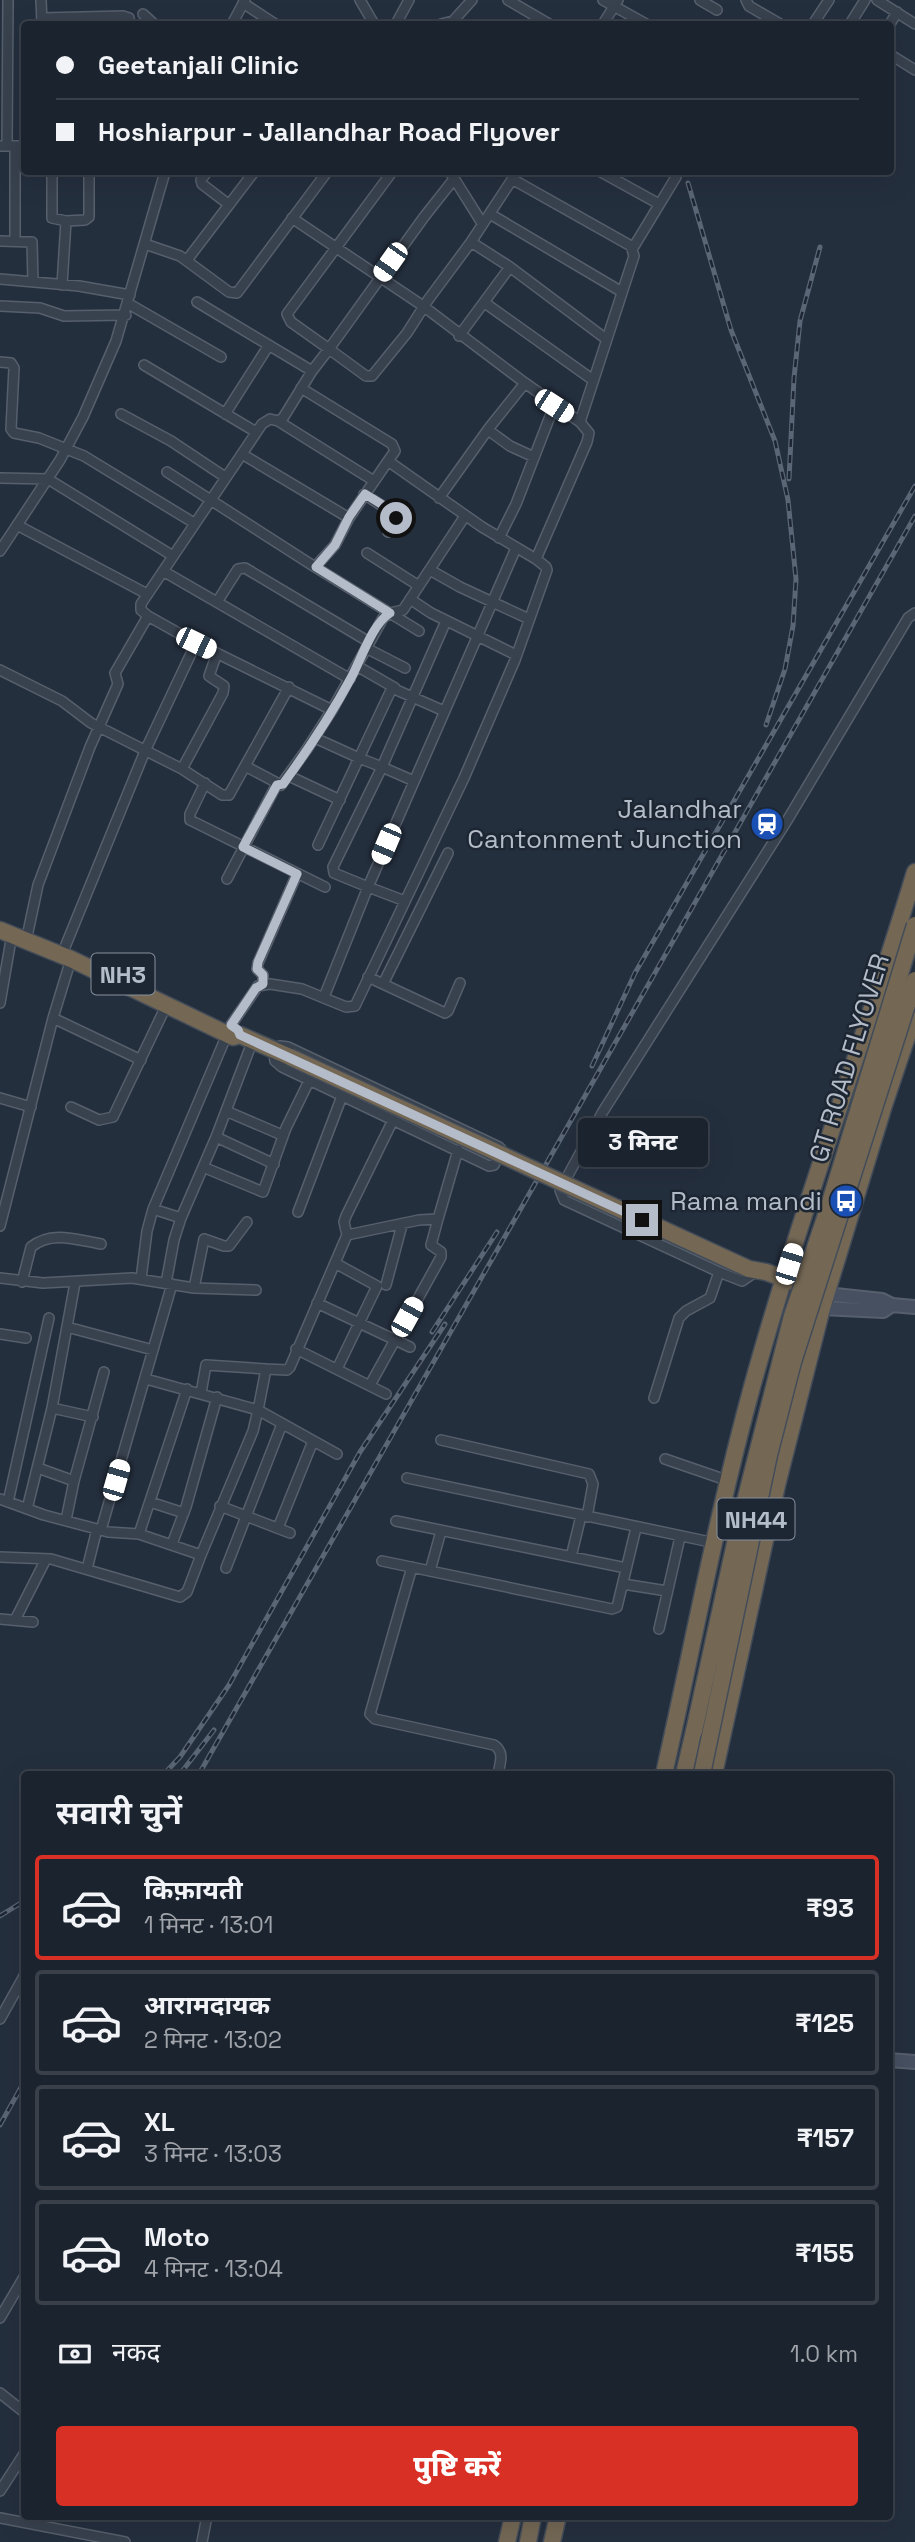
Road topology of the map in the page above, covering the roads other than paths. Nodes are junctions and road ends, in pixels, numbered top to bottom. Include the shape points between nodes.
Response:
1 (8, 0) edge
2 (41, 0) edge
3 (360, 0) edge
4 (472, 0) edge
5 (508, 0) edge
6 (603, 0) edge
7 (700, 0) edge
8 (746, 0) edge
9 (829, 0) edge
10 (865, 0) edge
11 (877, 0) edge
12 (407, 1) edge
13 (244, 2) edge
14 (616, 3) edge
15 (717, 10) dead end
16 (897, 12) junction
17 (143, 14) dead end
18 (42, 21) edge
19 (130, 21) edge
20 (151, 21) edge
21 (234, 21) edge
22 (271, 21) edge
23 (372, 21) edge
24 (397, 21) edge
25 (451, 21) edge
26 (544, 21) edge
27 (605, 21) edge
28 (642, 21) edge
29 (775, 21) edge
30 (815, 21) edge
31 (852, 21) edge
32 (892, 21) edge
33 (915, 24) edge
34 (894, 57) edge
35 (915, 70) edge
36 (12, 146) edge
37 (52, 175) edge
38 (89, 175) edge
39 (164, 175) edge
40 (206, 175) edge
41 (252, 175) edge
42 (325, 175) edge
43 (391, 175) edge
44 (452, 175) edge
45 (606, 175) edge
46 (515, 176) edge
47 (676, 177) dead end
48 (228, 204) junction
49 (659, 204) junction
50 (490, 214) junction
51 (292, 218) junction
52 (66, 220) junction
53 (482, 223) junction
54 (0, 241) edge
55 (15, 241) junction
56 (471, 242) junction
57 (145, 244) junction
58 (336, 248) junction
59 (633, 248) junction
60 (187, 260) junction
61 (510, 267) junction
62 (379, 278) junction
63 (0, 279) edge
64 (33, 282) junction
65 (62, 285) junction
66 (622, 292) junction
67 (130, 299) junction
68 (197, 302) dead end
69 (485, 303) junction
70 (0, 306) edge
71 (424, 306) junction
72 (126, 315) junction
73 (459, 336) junction
74 (606, 339) junction
75 (268, 345) junction
76 (329, 349) junction
77 (221, 357) dead end
78 (0, 362) edge
79 (144, 365) dead end
80 (312, 371) junction
81 (593, 380) junction
82 (525, 383) junction
83 (301, 388) junction
84 (554, 406) junction
85 (0, 411) edge
86 (12, 411) junction
87 (121, 414) dead end
88 (225, 414) junction
89 (278, 421) junction
90 (580, 422) junction
91 (488, 430) junction
92 (256, 432) junction
93 (65, 449) junction
94 (243, 454) junction
95 (534, 457) junction
96 (388, 461) junction
97 (167, 472) dead end
98 (225, 477) junction
99 (0, 478) edge
100 (48, 479) junction
101 (374, 481) junction
102 (365, 494) junction
103 (439, 498) junction
104 (210, 500) junction
105 (465, 516) junction
106 (349, 517) junction
107 (194, 523) junction
108 (17, 525) junction
109 (388, 532) dead end
110 (499, 538) junction
111 (516, 548) junction
112 (0, 551) edge
113 (367, 553) dead end
114 (173, 556) junction
115 (536, 559) junction
116 (316, 567) junction
117 (430, 570) junction
118 (163, 571) junction
119 (419, 586) junction
120 (147, 594) junction
121 (410, 599) junction
122 (217, 603) junction
123 (492, 603) junction
124 (390, 613) junction
125 (915, 613) edge
126 (148, 616) junction
127 (529, 619) junction
128 (446, 621) junction
129 (419, 631) dead end
130 (477, 636) junction
131 (196, 643) junction
132 (367, 645) junction
133 (217, 653) junction
134 (516, 654) junction
135 (357, 666) junction
136 (405, 668) dead end
137 (0, 670) edge
138 (350, 679) junction
139 (289, 687) junction
140 (395, 688) junction
141 (414, 696) junction
142 (332, 710) junction
143 (444, 711) junction
144 (99, 727) junction
145 (315, 738) junction
146 (145, 751) junction
147 (359, 758) junction
148 (245, 765) junction
149 (382, 767) junction
150 (182, 769) junction
151 (289, 776) junction
152 (414, 780) junction
153 (205, 783) junction
154 (277, 785) junction
155 (340, 800) junction
156 (318, 845) dead end
157 (243, 847) junction
158 (448, 853) dead end
159 (915, 872) edge
160 (297, 874) junction
161 (227, 879) dead end
162 (325, 887) dead end
163 (368, 887) junction
164 (405, 901) junction
165 (0, 921) edge
166 (915, 925) edge
167 (13, 932) edge
168 (386, 940) junction
169 (402, 948) junction
170 (68, 953) junction
171 (368, 977) junction
172 (915, 980) edge
173 (460, 983) dead end
174 (263, 984) junction
175 (383, 984) junction
176 (324, 996) junction
177 (0, 1003) edge
178 (167, 1004) junction
179 (915, 1013) edge
180 (53, 1018) junction
181 (238, 1034) junction
182 (272, 1049) junction
183 (141, 1060) junction
184 (309, 1081) junction
185 (342, 1096) junction
186 (0, 1098) edge
187 (31, 1107) junction
188 (71, 1107) dead end
189 (226, 1111) junction
190 (393, 1120) junction
191 (282, 1135) junction
192 (216, 1137) junction
193 (458, 1150) junction
194 (274, 1164) junction
195 (203, 1167) junction
196 (153, 1209) junction
197 (298, 1212) dead end
198 (181, 1218) junction
199 (438, 1219) junction
200 (247, 1222) dead end
201 (402, 1225) junction
202 (0, 1226) edge
203 (347, 1235) junction
204 (101, 1244) dead end
205 (795, 1244) junction
206 (841, 1246) junction
207 (335, 1263) junction
208 (757, 1270) junction
209 (719, 1272) junction
210 (0, 1279) edge
211 (141, 1279) junction
212 (22, 1282) junction
213 (75, 1283) junction
214 (169, 1284) junction
215 (386, 1284) dead end
216 (194, 1288) junction
217 (256, 1290) dead end
218 (780, 1291) junction
219 (824, 1301) junction
220 (317, 1303) junction
221 (915, 1307) edge
222 (49, 1318) dead end
223 (359, 1322) junction
224 (67, 1327) junction
225 (0, 1334) edge
226 (768, 1335) junction
227 (26, 1338) dead end
228 (394, 1340) junction
229 (813, 1345) junction
230 (410, 1348) dead end
231 (296, 1349) junction
232 (153, 1350) junction
233 (337, 1369) junction
234 (265, 1370) junction
235 (104, 1373) dead end
236 (146, 1379) junction
237 (370, 1385) junction
238 (187, 1389) junction
239 (201, 1393) junction
240 (386, 1394) dead end
241 (217, 1397) junction
242 (654, 1398) dead end
243 (52, 1408) junction
244 (258, 1410) junction
245 (93, 1417) junction
246 (282, 1424) junction
247 (441, 1440) dead end
248 (313, 1441) junction
249 (337, 1454) dead end
250 (665, 1459) dead end
251 (38, 1468) junction
252 (407, 1478) dead end
253 (729, 1480) junction
254 (74, 1481) junction
255 (4, 1501) edge
256 (150, 1502) junction
257 (220, 1506) junction
258 (27, 1509) junction
259 (184, 1513) junction
260 (247, 1516) junction
261 (584, 1516) junction
262 (66, 1520) junction
263 (396, 1521) dead end
264 (278, 1528) junction
265 (636, 1528) junction
266 (99, 1530) junction
267 (441, 1531) junction
268 (290, 1533) dead end
269 (139, 1534) junction
270 (680, 1537) junction
271 (715, 1543) junction
272 (172, 1544) junction
273 (201, 1555) junction
274 (0, 1557) edge
275 (571, 1557) junction
276 (46, 1559) junction
277 (382, 1561) dead end
278 (412, 1567) junction
279 (226, 1568) dead end
280 (626, 1568) junction
281 (87, 1569) junction
282 (430, 1571) junction
283 (623, 1584) junction
284 (667, 1591) junction
285 (0, 1619) edge
286 (15, 1619) junction
287 (33, 1622) dead end
288 (659, 1629) dead end
289 (498, 1771) edge
290 (665, 1771) edge
291 (685, 1771) edge
292 (703, 1771) edge
293 (715, 1771) edge
294 (21, 1982) edge
295 (0, 2020) edge
296 (893, 2060) edge
297 (915, 2062) edge
298 (21, 2282) edge
299 (0, 2318) edge
300 (0, 2393) edge
301 (21, 2410) edge
302 (21, 2459) edge
303 (0, 2491) edge
304 (0, 2518) edge
305 (206, 2520) edge
306 (512, 2520) edge
307 (532, 2520) edge
308 (547, 2520) edge
309 (557, 2520) edge
310 (97, 2539) edge
311 (125, 2542) edge
312 (202, 2542) edge
313 (507, 2542) edge
314 (528, 2542) edge
315 (543, 2542) edge
316 (552, 2542) edge

1 - 36 street
2 - 18 street
3 - 23 street
4 - 25 street
5 - 26 street
6 - 14 street
7 - 15 street
8 - 29 street
9 - 30 street
10 - 31 street
11 - 16 street
12 - 24 street
13 - 21 street
13 - 22 street
14 - 27 street
14 - 28 street
16 - 32 street
16 - 33 street
17 - 20 street
18 - 19 street via 123,16
34 - 35 street
36 - 55 street
37 - 52 street via 52,218
38 - 52 street via 89,217
39 - 57 street
40 - 48 street via 202,184
41 - 48 street
42 - 51 street
43 - 58 street
44 - 53 street
44 - 62 street
45 - 49 street
46 - 50 street
46 - 59 street
47 - 49 street
48 - 60 street
49 - 59 street
50 - 53 street
50 - 66 street
51 - 58 street
51 - 60 street via 237,293 229,292
52 - 65 street
53 - 56 street
54 - 55 street
55 - 64 street via 33,244
56 - 61 street
56 - 71 street
57 - 60 street
57 - 67 street
58 - 62 street
58 - 76 street via 287,316
59 - 66 street
61 - 69 street
61 - 74 street
62 - 71 street
62 - 76 street
63 - 64 street
64 - 65 street
65 - 67 street
66 - 74 street
67 - 72 street
67 - 77 street
68 - 75 street
69 - 73 street
69 - 81 street
70 - 72 street via 40,308 64,316
71 - 73 street
71 - 76 street via 370,377
72 - 93 street via 88,407
73 - 82 street
74 - 81 street
75 - 80 street
75 - 88 street
76 - 80 street
78 - 86 street via 14,368
79 - 88 street
80 - 83 street
81 - 90 street
82 - 84 street
82 - 91 street
83 - 89 street
83 - 96 street via 393,444 395,451
84 - 90 street
84 - 95 street
85 - 86 street
86 - 93 street via 14,433
87 - 98 street
88 - 92 street
89 - 92 street via 265,421
89 - 101 street
90 - 115 street via 589,433 587,442
91 - 95 street
91 - 103 street
92 - 94 street
93 - 100 street
93 - 107 street via 98,463
94 - 98 street
94 - 106 street
95 - 110 street
96 - 101 street
96 - 103 street
97 - 104 street
98 - 104 street
99 - 100 street
100 - 108 street
100 - 114 street
101 - 102 street
102 - 106 street
102 - 109 street via 396,515
103 - 105 street
104 - 107 street
104 - 116 street
105 - 110 street
105 - 117 street
106 - 116 street via 335,545
107 - 114 street
108 - 112 street
108 - 120 street
110 - 111 street
111 - 115 street
111 - 123 street
113 - 119 street
114 - 118 street
115 - 127 street via 547,570
116 - 124 street
117 - 119 street
117 - 123 street
118 - 120 street
118 - 122 street
119 - 121 street
120 - 126 street via 140,609
121 - 124 street via 402,611
121 - 128 street
122 - 132 street via 242,568
122 - 138 street
123 - 127 street
123 - 130 street
124 - 129 street
124 - 132 street
125 - 209 street via 602,1113 560,1190 564,1200
126 - 131 street
126 - 144 street via 116,669 118,684
127 - 134 street
128 - 130 street
128 - 141 street
130 - 134 street
130 - 143 street
131 - 133 street
131 - 146 street
132 - 135 street
132 - 136 street
133 - 139 street
133 - 150 street via 209,676 224,686 223,693
134 - 164 street
135 - 138 street
135 - 140 street
137 - 144 street via 62,701
138 - 142 street
139 - 142 street
139 - 148 street
140 - 141 street
140 - 147 street
141 - 143 street
141 - 149 street
142 - 145 street
143 - 152 street
144 - 146 street
144 - 167 street via 37,885
145 - 147 street
145 - 151 street
146 - 150 street
146 - 170 street
147 - 149 street
147 - 155 street
148 - 153 street via 229,795
148 - 154 street
149 - 152 street
149 - 163 street via 333,867 336,874
150 - 153 street
151 - 154 street
151 - 155 street
152 - 163 street
153 - 157 street via 190,820
154 - 157 street
155 - 156 street
157 - 160 street
157 - 161 street
158 - 169 street
159 - 205 highway
160 - 162 street
160 - 174 street via 258,962
163 - 164 street
163 - 176 street
164 - 168 street
165 - 167 highway, NH3
166 - 291 highway, GT ROAD FLYOVER / NH44, bridge via 792,1316 739,1525
167 - 170 highway, NH3
167 - 177 street
168 - 169 street
168 - 171 street
169 - 175 street
170 - 178 highway, NH3
170 - 180 street
170 - 181 highway, NH3
171 - 175 street
171 - 176 street via 352,1008
172 - 292 highway, GT ROAD FLYOVER / NH44, bridge via 793,1362
173 - 175 street via 445,1013
174 - 176 street
174 - 181 street via 256,988
178 - 181 highway, NH3
178 - 183 street
179 - 206 highway
180 - 183 street
180 - 187 street
181 - 182 highway, NH3
181 - 189 street
181 - 196 street
182 - 184 street via 279,1065
182 - 193 street via 288,1047 501,1149 491,1166
182 - 208 highway, NH3, bridge
183 - 188 street via 113,1117 99,1120
184 - 185 street
184 - 191 street
185 - 190 street
185 - 197 street
186 - 187 street
187 - 202 street
189 - 191 street
189 - 192 street
190 - 193 street
190 - 203 street via 346,1216
191 - 194 street
192 - 194 street
192 - 195 street
193 - 199 street
194 - 195 street via 262,1192
195 - 198 street
196 - 198 street
196 - 211 street
198 - 214 street
199 - 201 street
199 - 228 street via 431,1245 442,1252 441,1257
200 - 216 street via 229,1246 204,1239
201 - 203 street
201 - 215 street
203 - 207 street
204 - 212 street via 65,1237 42,1240 32,1247
205 - 206 highway via 820,1258 833,1255
205 - 208 highway via 783,1260
205 - 218 highway
206 - 219 highway
207 - 220 street
207 - 223 street via 377,1286
208 - 209 street via 741,1280
208 - 218 highway, NH3
209 - 242 street via 709,1298 679,1318
210 - 212 street
211 - 213 street
211 - 214 street
212 - 213 street
213 - 224 street
214 - 216 street
214 - 232 street
216 - 217 street
218 - 219 highway, NH3
218 - 226 highway
219 - 221 street via 882,1300
219 - 229 highway
220 - 223 street
220 - 231 street
222 - 255 street
223 - 228 street
223 - 233 street
224 - 232 street
224 - 243 street
225 - 227 street
226 - 229 highway via 776,1329 798,1328
226 - 253 highway
228 - 230 street
228 - 237 street
229 - 293 highway via 777,1485
231 - 233 street
231 - 234 street via 288,1369
232 - 236 street
233 - 237 street
234 - 239 street via 206,1365
234 - 244 street
235 - 245 street
236 - 238 street
236 - 266 street
237 - 240 street
238 - 239 street
238 - 256 street
239 - 241 street
241 - 244 street
241 - 259 street
243 - 245 street
243 - 251 street
244 - 246 street
244 - 257 street
245 - 254 street
246 - 248 street
246 - 260 street
247 - 261 street via 589,1474 593,1487
248 - 249 street
248 - 264 street
250 - 253 street
251 - 254 street
251 - 258 street
252 - 261 street
253 - 271 highway
254 - 262 street
255 - 258 street
256 - 259 street
256 - 269 street
257 - 260 street
257 - 273 street
258 - 262 street
259 - 272 street
260 - 264 street
260 - 279 street
261 - 265 street
261 - 275 street
262 - 266 street
263 - 267 street
264 - 268 street
265 - 270 street
265 - 280 street
266 - 269 street
266 - 281 street
267 - 275 street
267 - 282 street
269 - 272 street
270 - 271 street
270 - 284 street
271 - 290 highway
272 - 273 street
273 - 281 street via 187,1592 180,1597
274 - 276 street
275 - 280 street
276 - 281 street
276 - 286 street
277 - 278 street
278 - 282 street
278 - 289 street via 370,1714 375,1719 494,1745 501,1754
280 - 283 street
282 - 283 street via 612,1609
283 - 284 street
284 - 288 street
285 - 286 street
286 - 287 street
294 - 295 street
296 - 297 street
298 - 299 street
300 - 301 street
302 - 303 street
304 - 310 street
305 - 312 street
306 - 313 highway
307 - 314 highway
308 - 315 highway
309 - 316 highway
310 - 311 street

